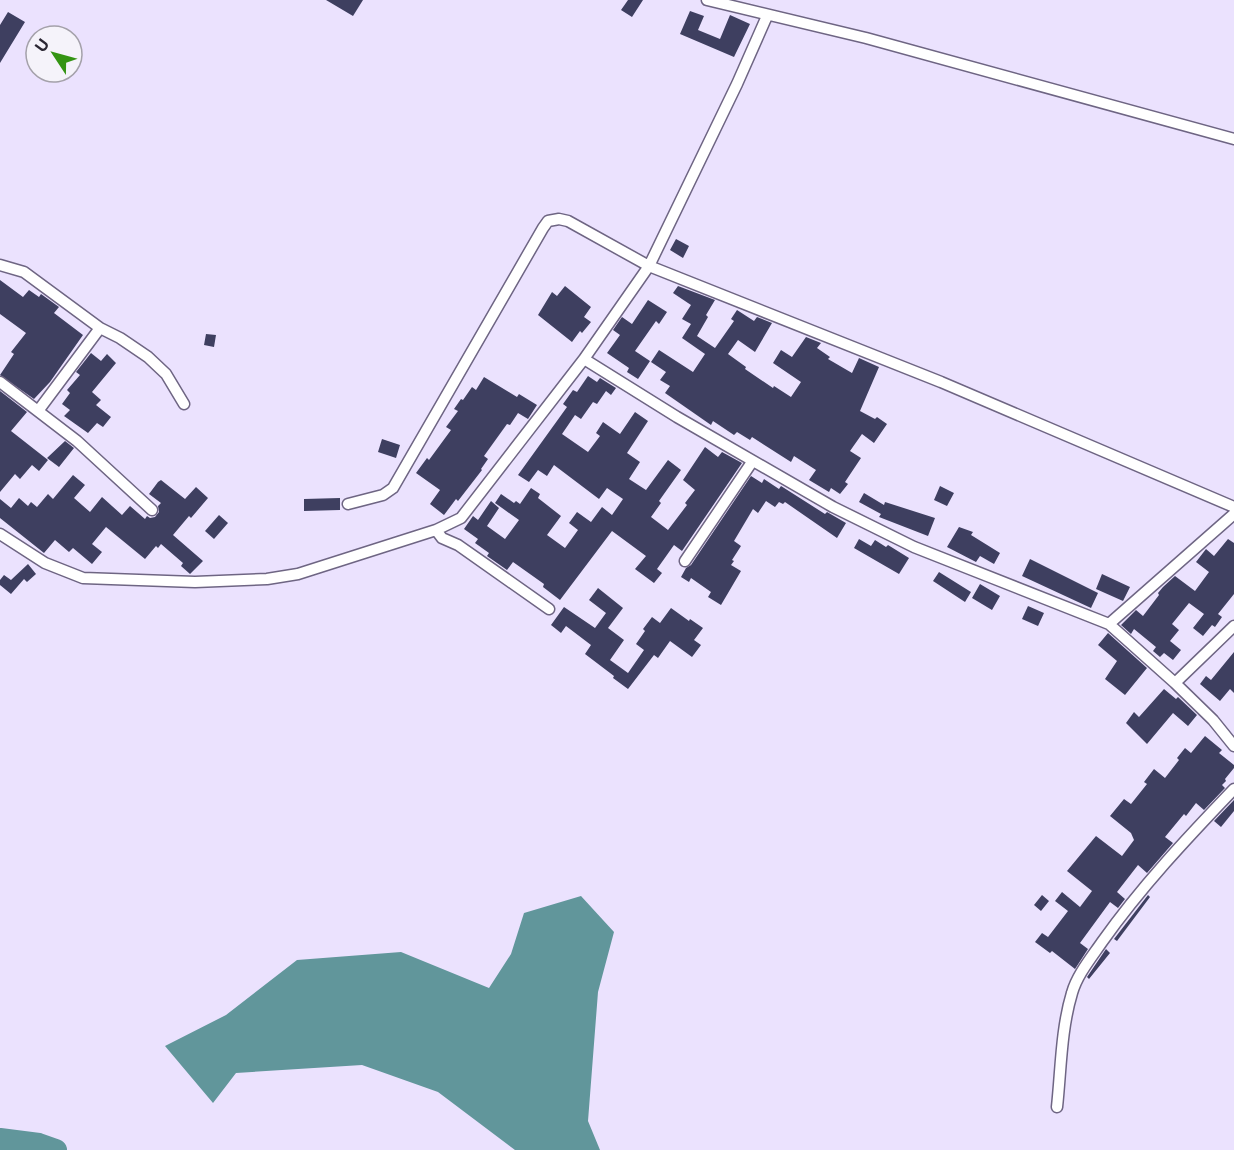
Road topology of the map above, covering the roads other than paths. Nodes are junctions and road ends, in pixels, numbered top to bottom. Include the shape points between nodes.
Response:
1 (706, 0) edge
2 (767, 16) junction
3 (1234, 139) edge
4 (651, 260) junction
5 (0, 265) edge
6 (100, 328) junction
7 (584, 359) junction
8 (0, 382) edge
9 (184, 404) dead end
10 (38, 411) junction
11 (752, 462) junction
12 (348, 504) dead end
13 (1234, 507) edge
14 (153, 510) dead end
15 (1234, 514) edge
16 (436, 530) junction
17 (0, 534) edge
18 (686, 561) dead end
19 (549, 609) dead end
20 (1109, 624) junction
21 (1234, 626) edge
22 (1175, 683) junction
23 (1234, 746) edge
24 (1234, 789) edge
25 (1057, 1107) dead end

1 - 2 street
2 - 3 street via 866,38
2 - 4 street
4 - 7 street
4 - 12 street via 568,221 548,221 397,482 383,495
4 - 13 street
5 - 6 street via 24,272
6 - 9 street via 148,357 166,374
6 - 10 street
7 - 11 street
7 - 16 street via 461,518
8 - 10 street
10 - 14 street
11 - 18 street
11 - 20 street via 914,546
15 - 20 street
16 - 17 street via 298,574 195,582 82,578 45,563
16 - 19 street via 442,538 458,545
20 - 22 street
21 - 22 street
22 - 23 street
24 - 25 street via 1132,902 1075,983 1067,1014

